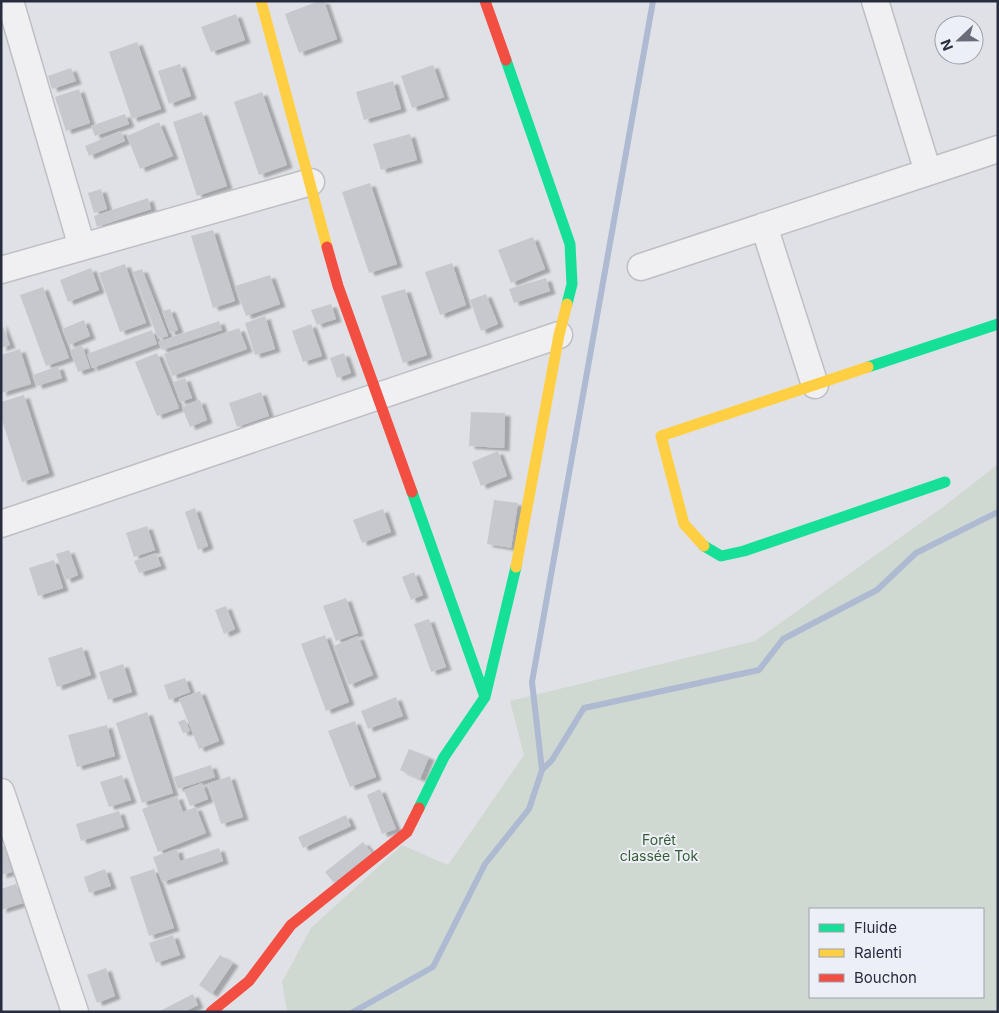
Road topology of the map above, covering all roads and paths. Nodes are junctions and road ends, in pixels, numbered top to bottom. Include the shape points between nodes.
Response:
1 (10, 1) edge
2 (261, 1) edge
3 (485, 1) edge
4 (875, 1) edge
5 (998, 149) edge
6 (928, 172) junction
7 (311, 182) junction
8 (764, 226) junction
9 (82, 247) junction
10 (641, 267) dead end
11 (1, 270) edge
12 (998, 324) edge
13 (559, 335) junction
14 (815, 385) junction
15 (377, 397) junction
16 (945, 482) dead end
17 (1, 524) edge
18 (485, 697) junction
19 (1, 792) edge
20 (75, 1012) edge
21 (211, 1012) edge

1 - 9 street
2 - 7 street
3 - 13 street via 570,244 572,284
4 - 6 street
5 - 6 street
6 - 8 street
7 - 9 street
7 - 15 street via 338,286
8 - 10 street
8 - 14 street
9 - 11 street
12 - 14 street
13 - 15 street
13 - 18 street via 512,586
14 - 16 street via 661,436 684,524 700,544 721,556 744,551
15 - 17 street
15 - 18 street
18 - 21 street via 444,757 407,832 291,925 248,981
19 - 20 street

